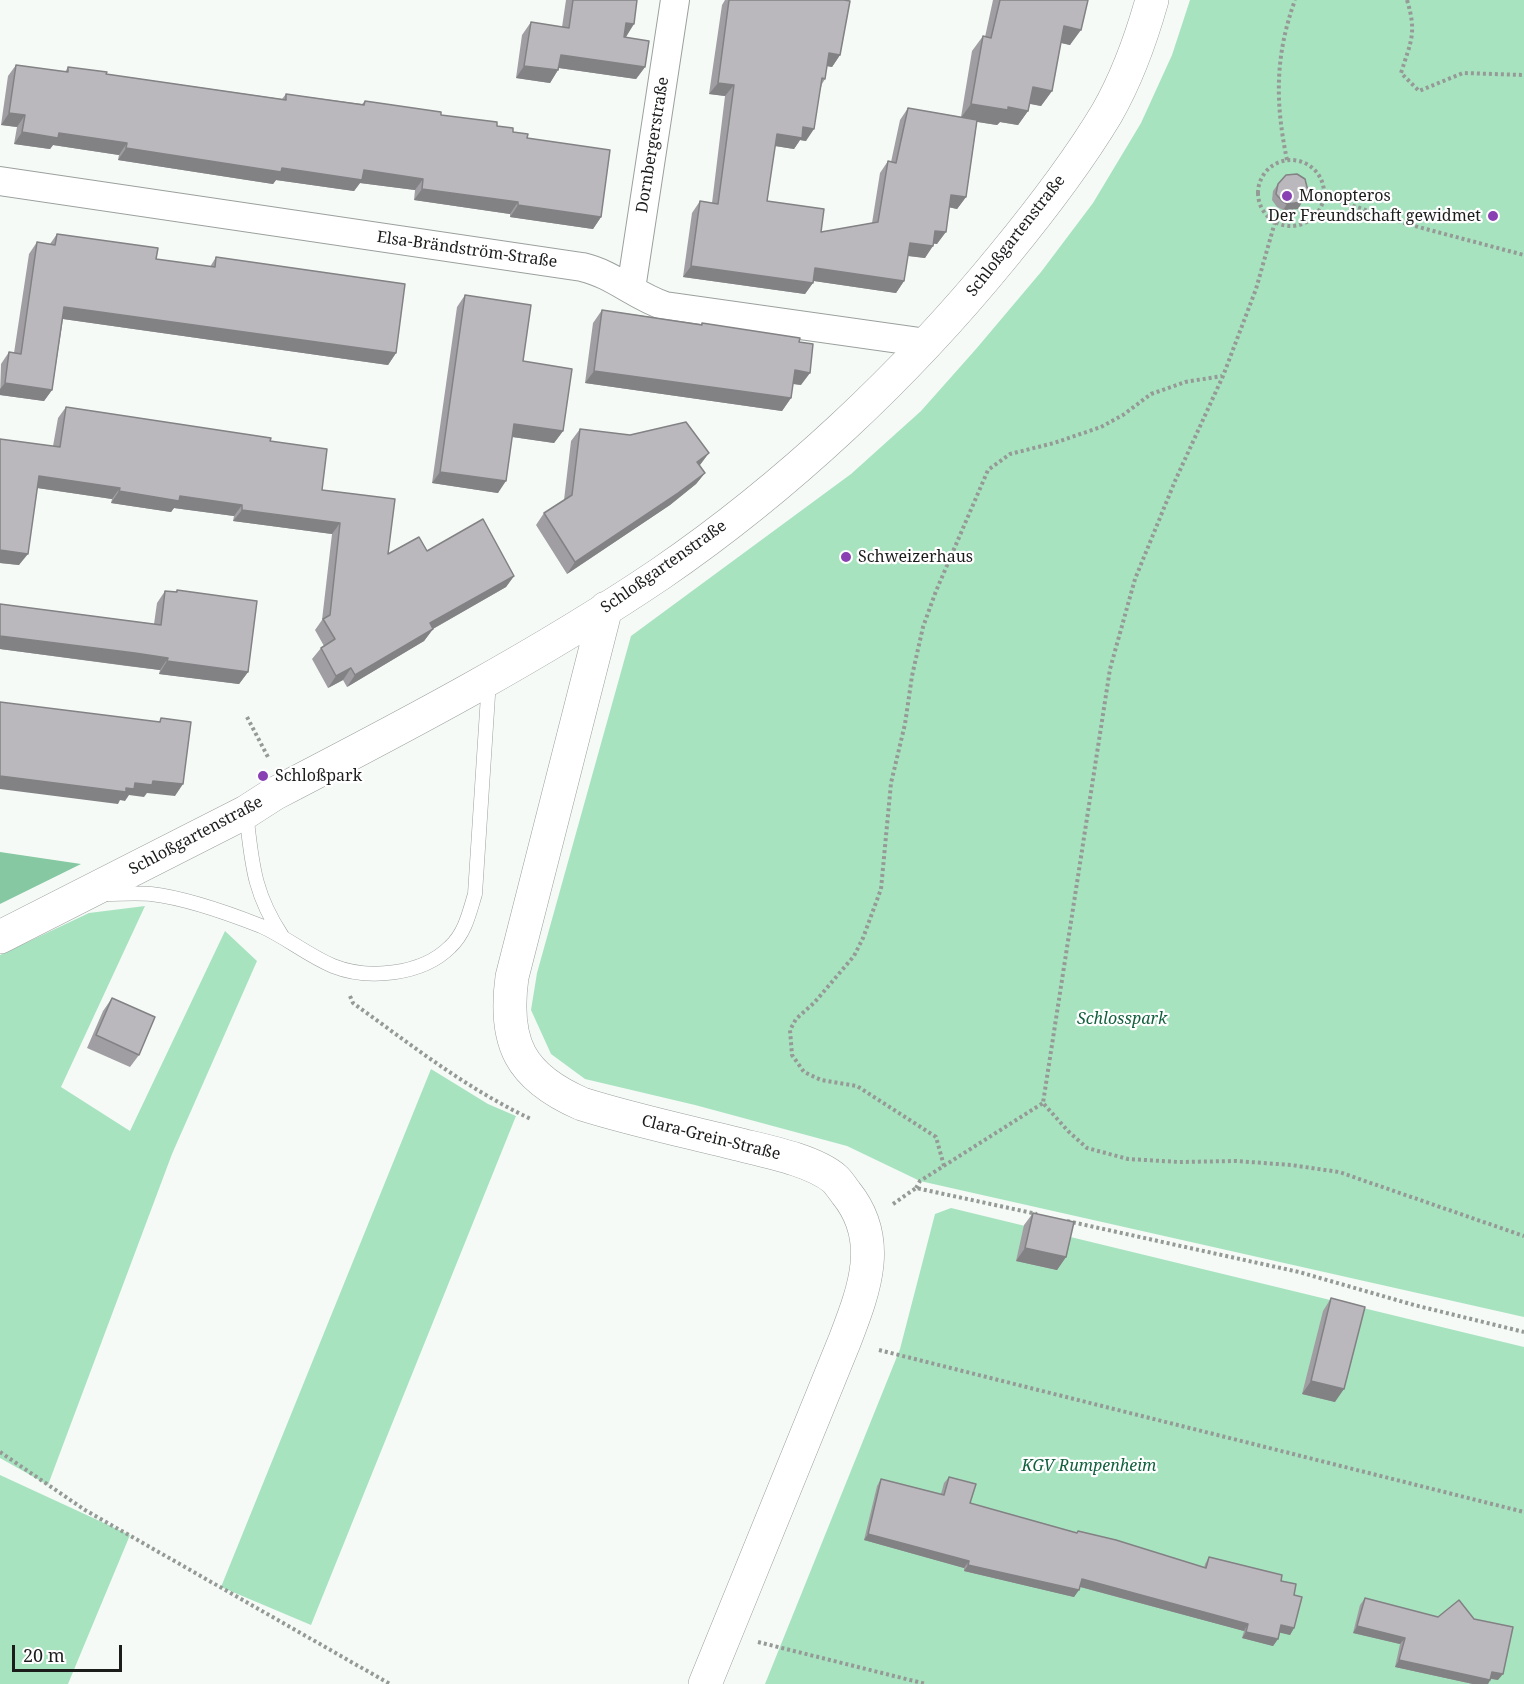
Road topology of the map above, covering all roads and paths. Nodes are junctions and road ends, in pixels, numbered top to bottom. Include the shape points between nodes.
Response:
1 (675, 0) edge
2 (1152, 0) edge
3 (1295, 0) edge
4 (1407, 0) edge
5 (1524, 75) edge
6 (1287, 160) junction
7 (1, 187) edge
8 (1324, 196) junction
9 (1275, 222) junction
10 (1524, 255) edge
11 (631, 289) junction
12 (927, 344) junction
13 (1223, 376) junction
14 (606, 608) junction
15 (489, 680) junction
16 (247, 717) dead end
17 (284, 789) junction
18 (246, 812) junction
19 (85, 894) junction
20 (0, 937) edge
21 (283, 938) junction
22 (1042, 1103) junction
23 (944, 1166) junction
24 (916, 1188) junction
25 (854, 1203) junction
26 (1047, 1216) edge
27 (1058, 1219) edge
28 (1524, 1236) edge
29 (1524, 1332) edge
30 (845, 1340) junction
31 (0, 1452) edge
32 (1524, 1512) edge
33 (725, 1634) junction
34 (390, 1684) edge
35 (705, 1684) edge
36 (926, 1684) edge

1 - 11 street, Dornbergerstraße
2 - 12 street, Schloßgartenstraße via 1122,83 1085,147 1015,242
3 - 6 path via 1278,69
4 - 5 path via 1413,35 1401,73 1419,91 1463,73
6 - 8 path via 1315,169 1324,185
6 - 9 path via 1265,172 1259,185 1260,202
7 - 11 street, Elsa-Brändström-Straße via 582,267
8 - 9 path via 1317,214 1307,222
8 - 10 path via 1407,224
9 - 13 path via 1256,289
11 - 12 street, Elsa-Brändström-Straße via 665,306
12 - 14 street, Schloßgartenstraße via 790,474 660,573
13 - 22 path via 1135,579 1110,669
13 - 23 path via 1185,381 1151,394 1101,427 1010,454 988,470 926,618 891,783 881,889 854,956 790,1030 792,1055 804,1072 821,1080 857,1086 936,1137
14 - 15 street, Schloßgartenstraße
14 - 25 street, Clara-Grein-Straße via 512,977 510,1022 518,1051 537,1077 560,1095 608,1112 808,1164 835,1179
15 - 17 street, Schloßgartenstraße
15 - 21 lane via 475,894 467,923 449,948 430,961 393,972 373,973 333,966
16 - 17 path
17 - 18 street, Schloßgartenstraße
18 - 19 street, Schloßgartenstraße
18 - 21 lane via 257,886 269,917
19 - 20 street, Schloßgartenstraße
19 - 21 lane via 165,897 237,918
22 - 23 path
22 - 28 path via 1088,1148 1128,1159 1236,1161 1339,1172
23 - 24 path via 920,1181
24 - 25 path via 893,1204
24 - 26 path
25 - 30 street, Clara-Grein-Straße via 864,1230 868,1259 865,1282
27 - 29 path via 1299,1272
30 - 32 path
30 - 33 street, Clara-Grein-Straße
31 - 34 path via 85,1510
33 - 35 street, Clara-Grein-Straße
33 - 36 path

